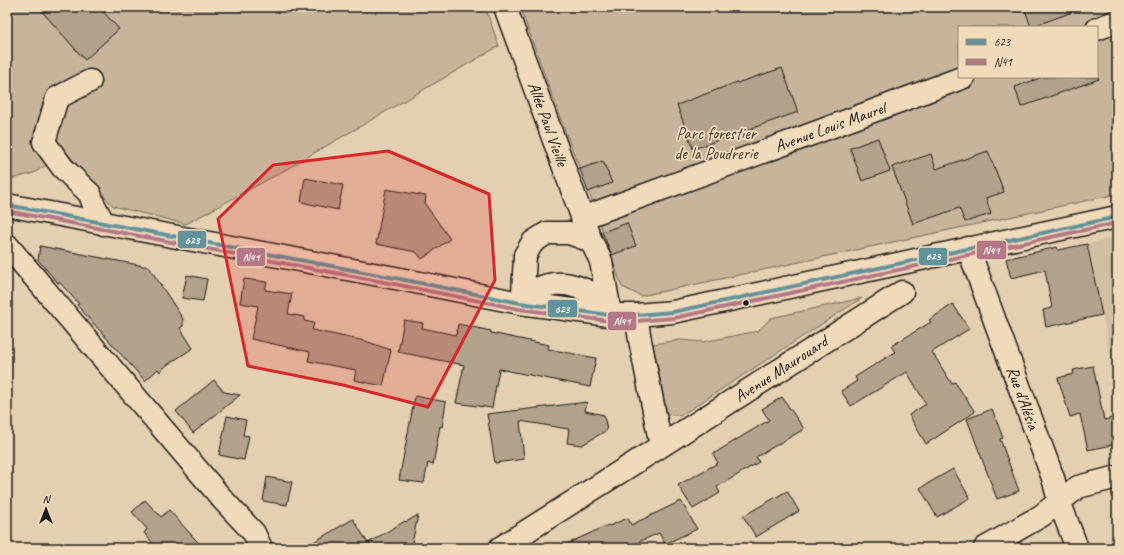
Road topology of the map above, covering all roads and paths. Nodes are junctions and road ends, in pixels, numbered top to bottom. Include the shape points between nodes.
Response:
1 (505, 7) edge
2 (1117, 22) edge
3 (1098, 29) edge
4 (961, 78) edge
5 (90, 81) dead end
6 (7, 205) edge
7 (1117, 217) edge
8 (582, 218) junction
9 (104, 224) junction
10 (591, 241) junction
11 (7, 245) edge
12 (968, 248) junction
13 (902, 292) dead end
14 (521, 299) junction
15 (608, 308) junction
16 (636, 315) junction
17 (661, 446) junction
18 (1117, 477) edge
19 (1059, 501) junction
20 (258, 541) edge
21 (500, 548) edge
22 (985, 548) edge
23 (1077, 548) edge

1 - 8 street, Allée Paul Vieille
2 - 3 street
4 - 8 street, Avenue Louis Maurel
5 - 9 street via 57,98 44,142 63,168 90,194
6 - 9 street
7 - 12 street
8 - 10 street, Allée Paul Vieille
9 - 14 street
10 - 14 street via 569,233 547,233 533,242 525,256
10 - 15 street, Allée Paul Vieille via 602,262
11 - 20 street
12 - 16 street via 673,312
12 - 19 street, Rue d'Alésia via 1053,478
13 - 17 street, Avenue Maurouard
14 - 15 street
15 - 16 street
16 - 17 street
17 - 21 street, Avenue Maurouard
18 - 19 street via 1078,487
19 - 22 street via 1042,516
19 - 23 street, Rue d'Alésia

